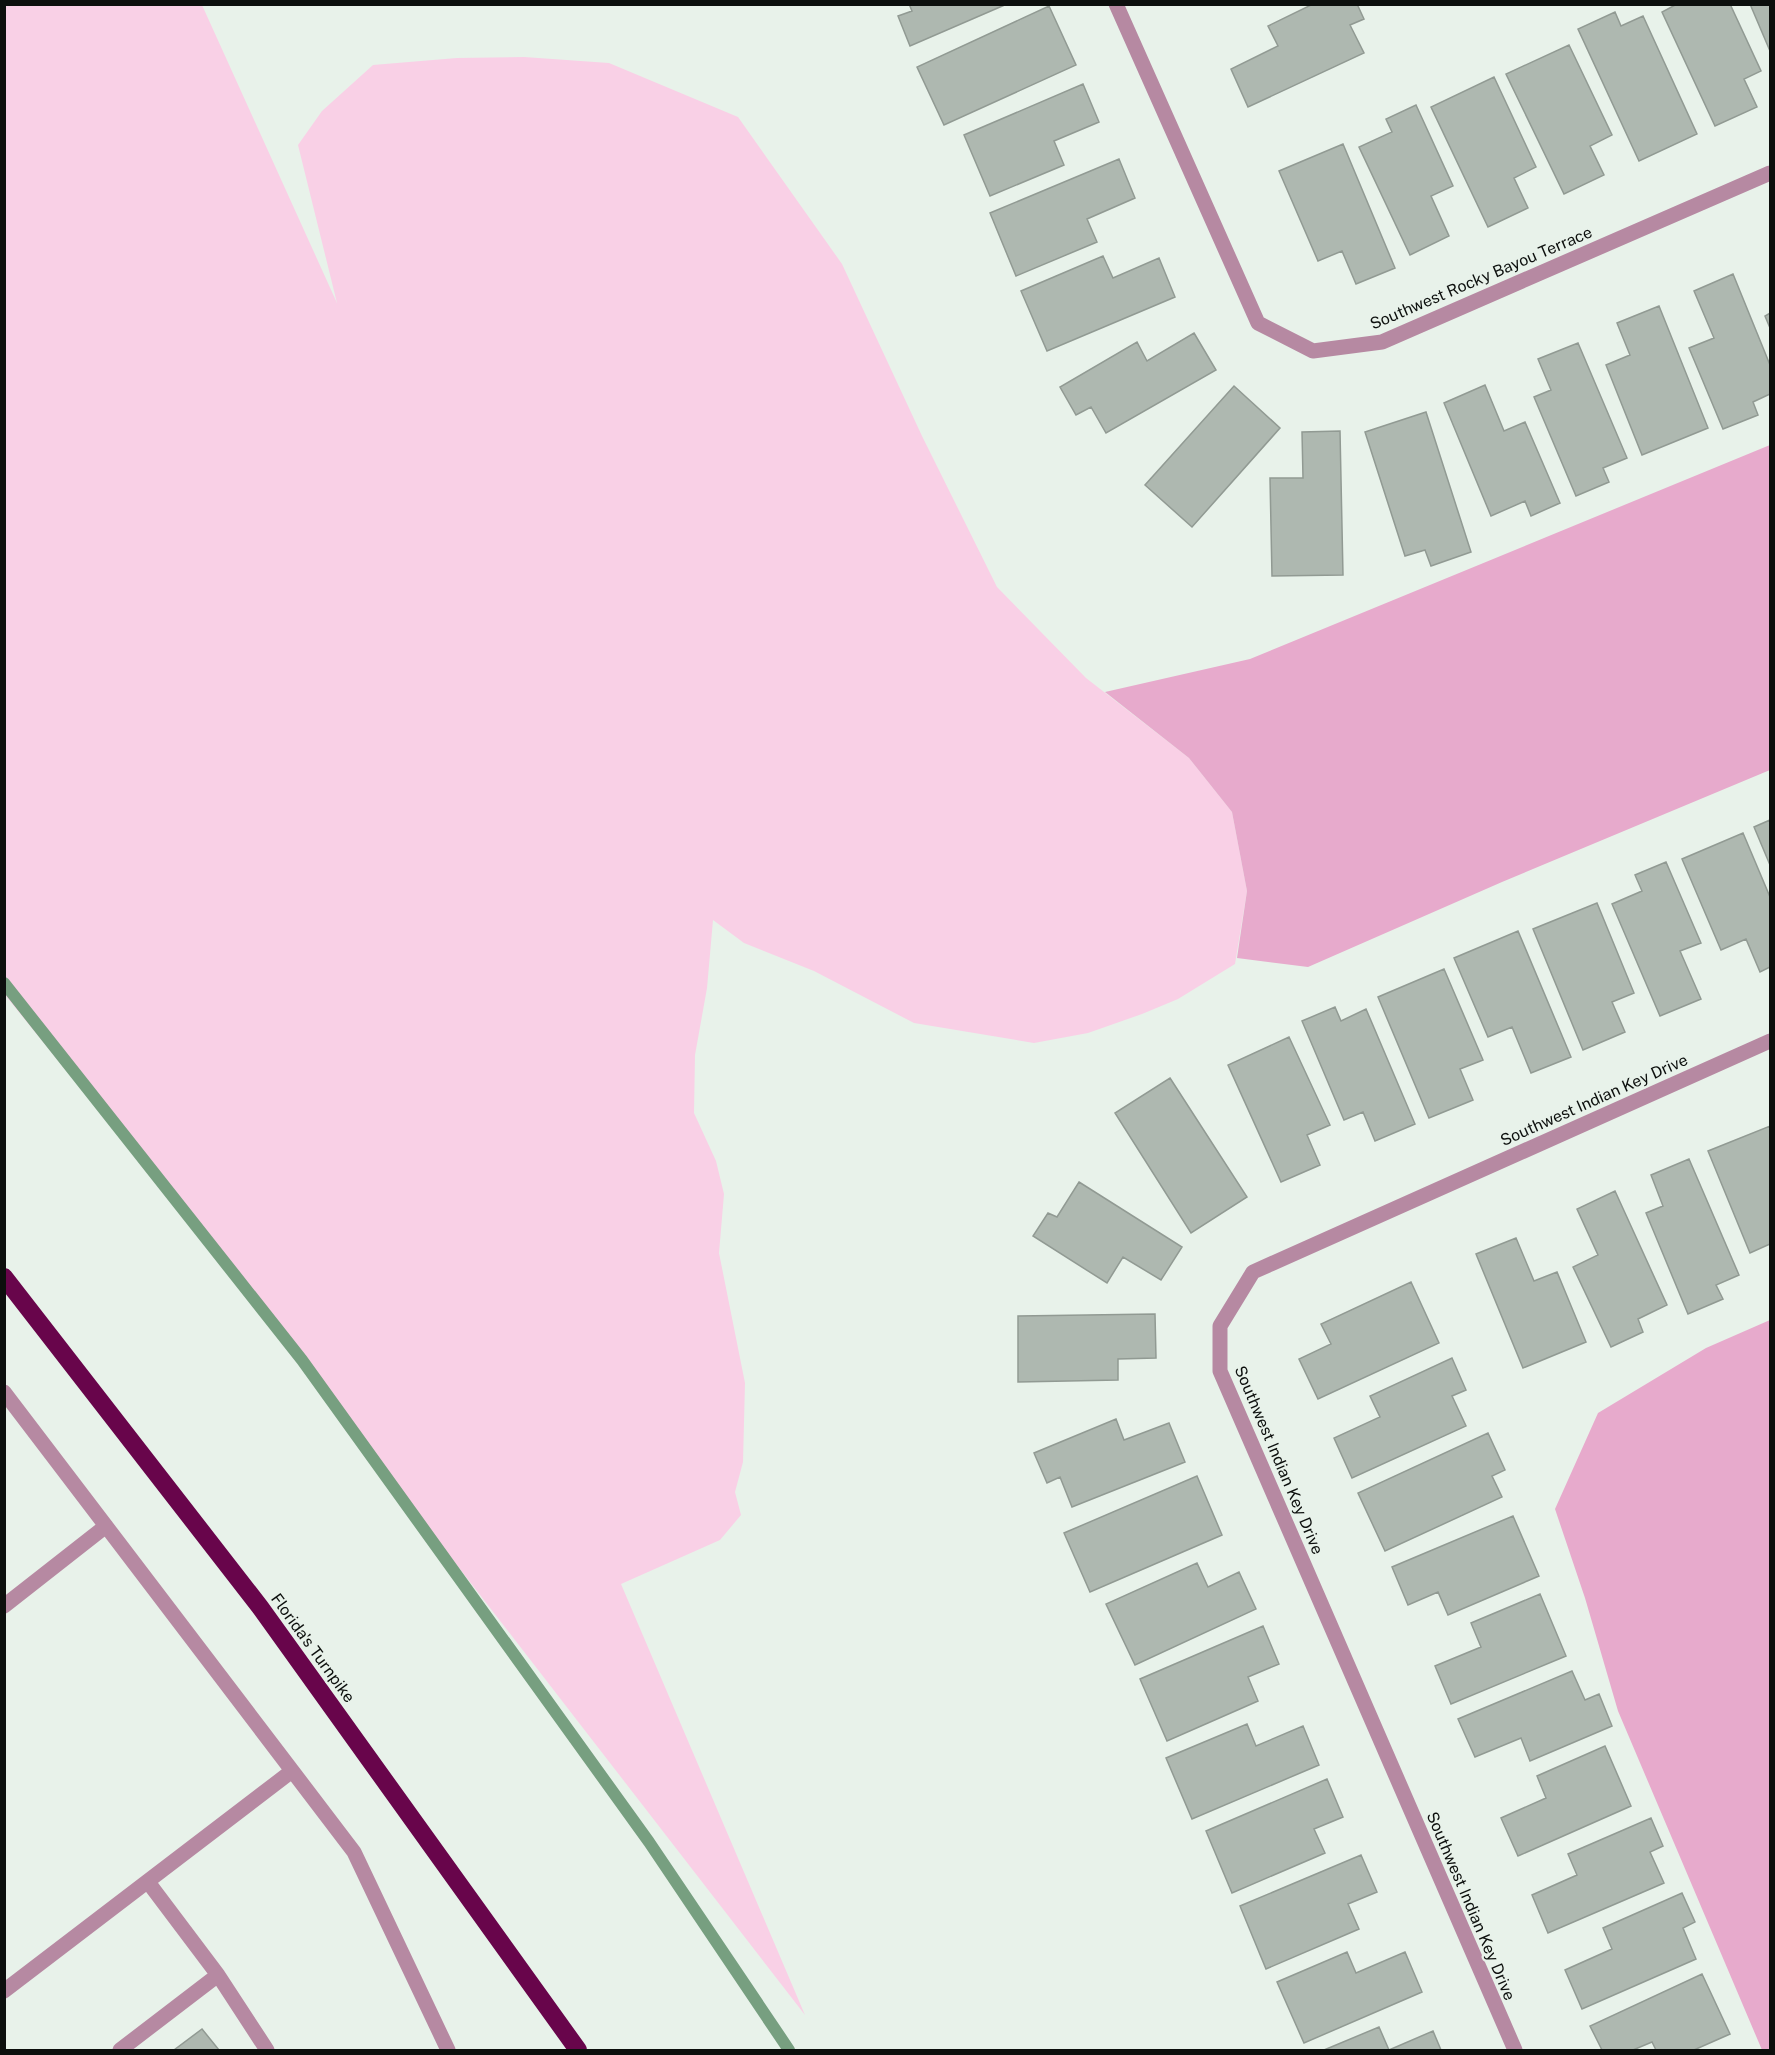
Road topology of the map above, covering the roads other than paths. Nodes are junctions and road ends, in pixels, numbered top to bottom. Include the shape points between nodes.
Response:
1 (1116, 4) edge
2 (1770, 173) edge
3 (1770, 1041) edge
4 (4, 1277) edge
5 (4, 1392) edge
6 (106, 1526) junction
7 (4, 1606) edge
8 (292, 1771) junction
9 (148, 1882) junction
10 (218, 1975) junction
11 (4, 1991) edge
12 (120, 2050) edge
13 (267, 2050) edge
14 (446, 2050) edge
15 (578, 2050) edge
16 (1515, 2050) edge

1 - 2 street, Southwest Rocky Bayou Terrace via 1258,323 1313,351 1382,342
3 - 16 street, Southwest Indian Key Drive via 1253,1272 1220,1326 1220,1371
4 - 15 highway, Florida's Turnpike via 260,1607
5 - 6 street
6 - 7 street
6 - 8 street
8 - 9 street
8 - 14 street via 354,1852
9 - 10 street
9 - 11 street
10 - 12 street
10 - 13 street

